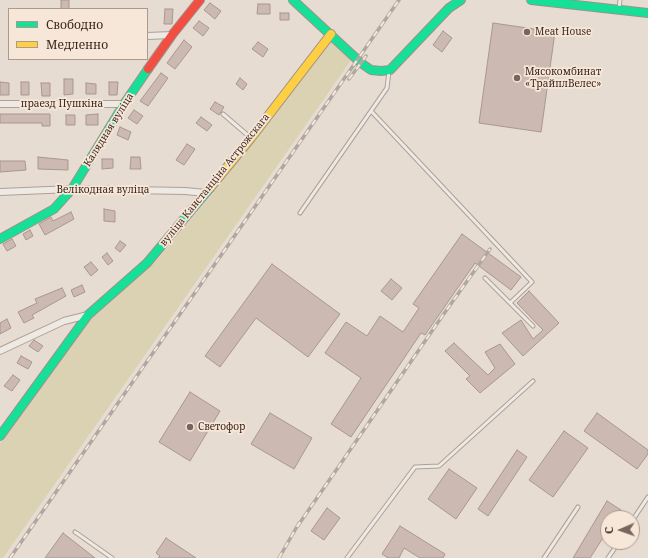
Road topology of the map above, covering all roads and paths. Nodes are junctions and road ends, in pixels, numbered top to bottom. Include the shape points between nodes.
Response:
1 (200, 0) edge
2 (293, 0) edge
3 (461, 0) edge
4 (531, 0) edge
5 (620, 0) edge
6 (619, 10) junction
7 (648, 13) edge
8 (331, 34) junction
9 (148, 36) edge
10 (172, 36) junction
11 (390, 70) junction
12 (0, 104) edge
13 (124, 104) junction
14 (371, 111) junction
15 (223, 114) dead end
16 (251, 138) junction
17 (72, 189) junction
18 (0, 192) edge
19 (206, 193) junction
20 (300, 213) dead end
21 (0, 239) edge
22 (485, 278) dead end
23 (510, 303) junction
24 (88, 315) junction
25 (533, 326) dead end
26 (0, 351) edge
27 (532, 381) dead end
28 (0, 436) edge
29 (648, 497) edge
30 (578, 507) dead end
31 (639, 510) edge
32 (75, 532) dead end
33 (112, 558) edge
34 (348, 558) edge
35 (544, 558) edge

1 - 10 street, Калядная вуліца
2 - 8 street
3 - 11 street via 449,8
4 - 6 street
5 - 6 lane
6 - 7 street
8 - 11 street via 371,70
8 - 16 street, вуліца Канстанціна Астрожскага
9 - 10 street
10 - 13 street, Калядная вуліца
11 - 14 lane via 387,88
12 - 13 street, праезд Пушкіна
13 - 17 street, Калядная вуліца
14 - 20 lane
14 - 23 lane via 532,282
15 - 16 lane
16 - 19 street, вуліца Канстанціна Астрожскага
17 - 18 street, Велікодная вуліца
17 - 19 street, Велікодная вуліца
17 - 21 street, Калядная вуліца via 54,209
19 - 24 street, вуліца Канстанціна Астрожскага via 147,263
22 - 23 lane
23 - 25 lane
24 - 26 street, вуліца Канстанціна Астрожскага via 64,321
24 - 28 street, вуліца Канстанціна Астрожскага
27 - 34 lane via 439,466 415,468
29 - 31 lane
30 - 35 lane
32 - 33 lane

